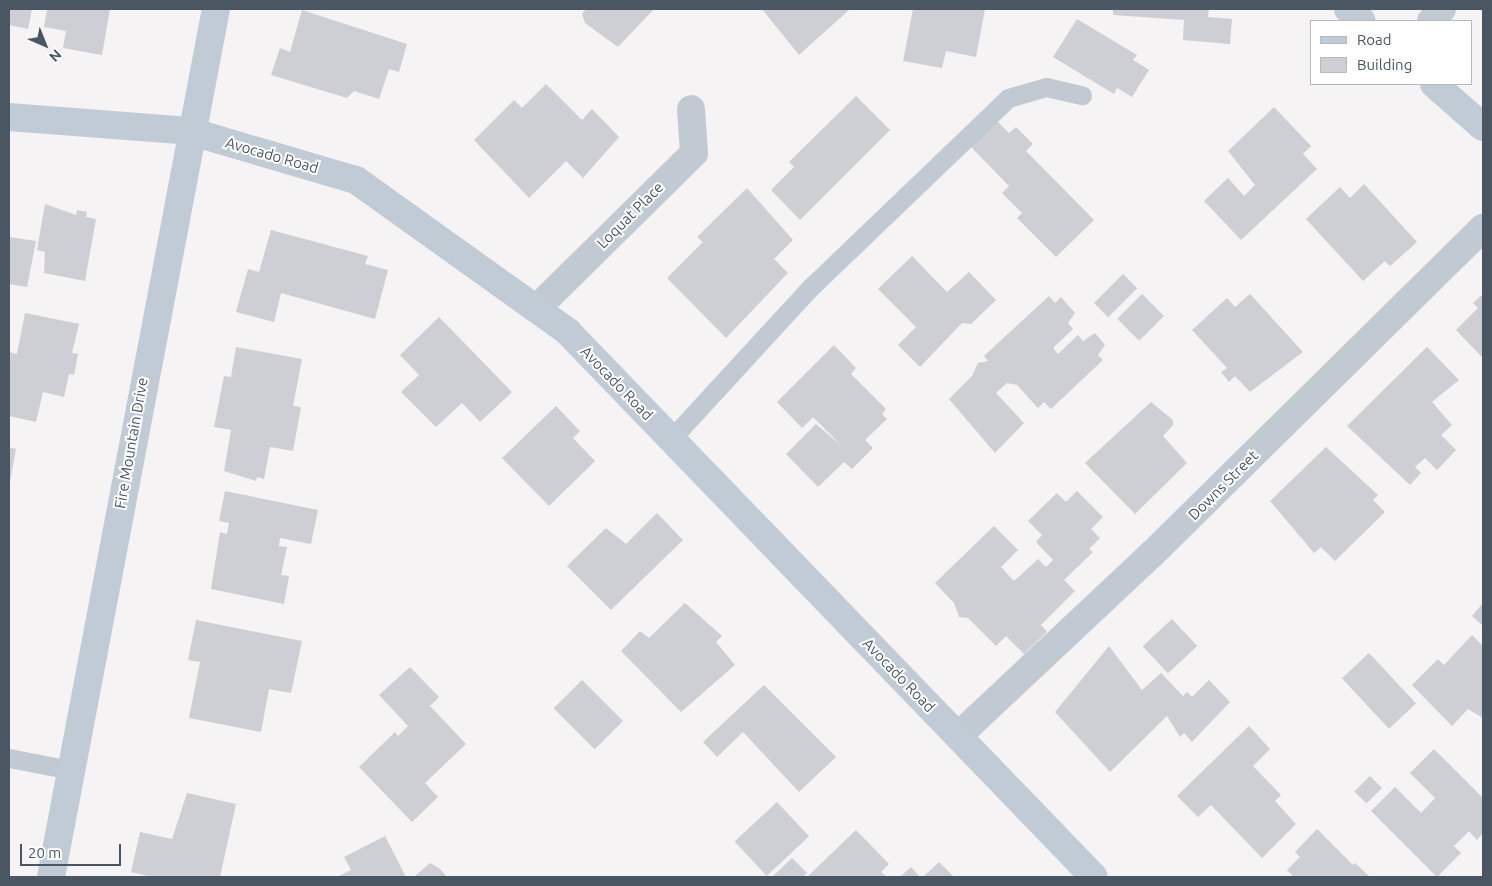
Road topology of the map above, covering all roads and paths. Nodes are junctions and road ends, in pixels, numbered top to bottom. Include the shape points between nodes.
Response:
1 (216, 9) edge
2 (1348, 9) edge
3 (1442, 9) edge
4 (1361, 20) edge
5 (1432, 20) edge
6 (1435, 85) edge
7 (1082, 95) dead end
8 (691, 109) dead end
9 (9, 117) edge
10 (1483, 127) edge
11 (189, 131) junction
12 (1483, 228) edge
13 (536, 309) junction
14 (671, 439) junction
15 (958, 736) junction
16 (9, 758) edge
17 (71, 770) junction
18 (1084, 874) edge
19 (51, 877) edge

1 - 11 street, Fire Mountain Drive
2 - 4 street
3 - 5 street
6 - 10 street
7 - 14 lane via 1046,87 1008,98 811,287
8 - 13 street, Loquat Place via 694,152
9 - 11 street, Avocado Road
11 - 13 street, Avocado Road via 356,180
11 - 17 street, Fire Mountain Drive
12 - 15 street, Downs Street via 1151,555
13 - 14 street, Avocado Road via 568,332
14 - 15 street, Avocado Road
15 - 18 street, Avocado Road
16 - 17 lane
17 - 19 street, Fire Mountain Drive

